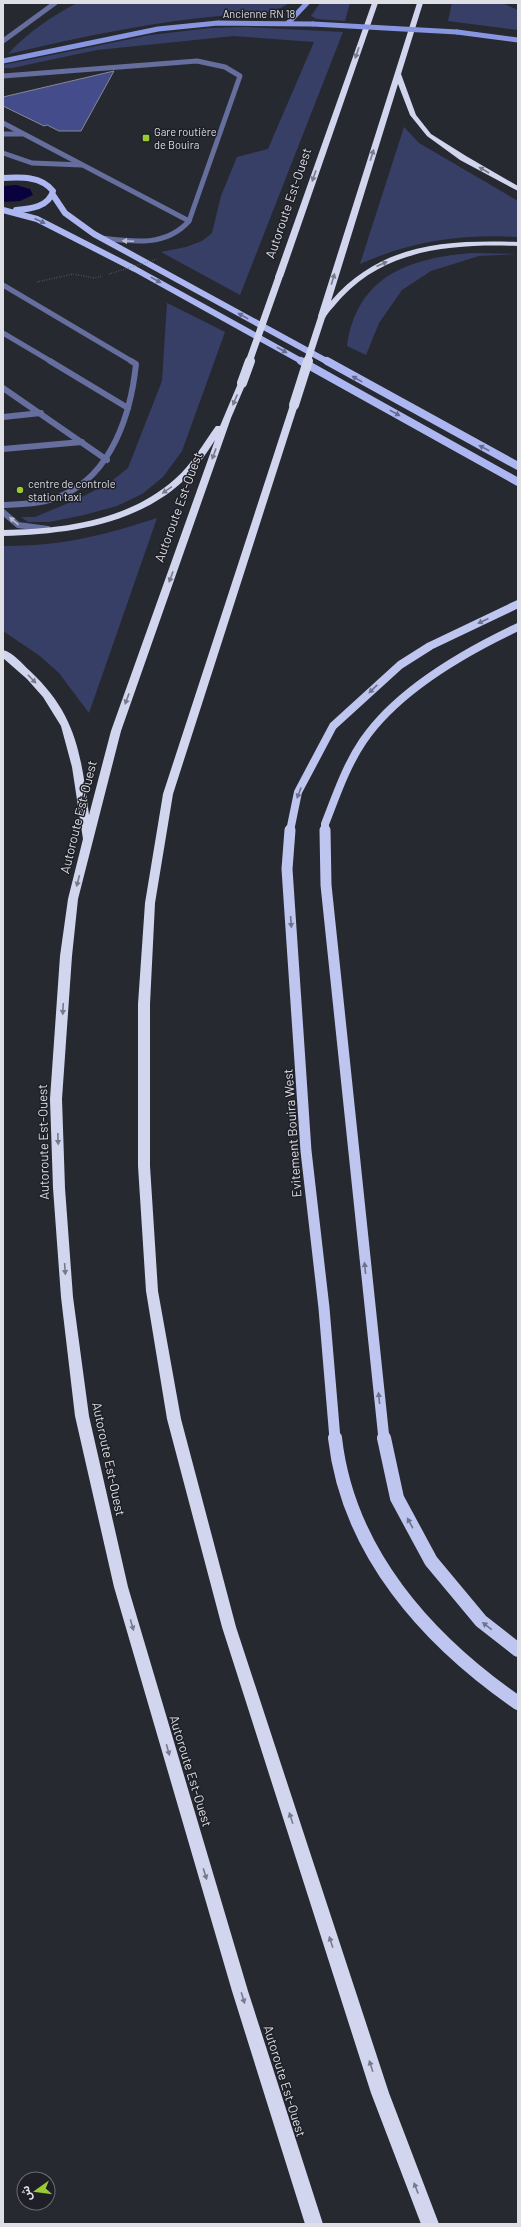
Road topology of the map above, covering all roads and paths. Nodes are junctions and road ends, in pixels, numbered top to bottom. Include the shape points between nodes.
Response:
1 (55, 3) edge
2 (307, 3) edge
3 (375, 3) edge
4 (420, 3) edge
5 (288, 23) junction
6 (518, 40) edge
7 (3, 41) edge
8 (3, 61) edge
9 (397, 72) junction
10 (3, 76) edge
11 (3, 123) edge
12 (3, 134) edge
13 (24, 134) junction
14 (3, 153) edge
15 (84, 165) junction
16 (3, 177) edge
17 (518, 189) edge
18 (53, 195) junction
19 (3, 210) edge
20 (188, 221) junction
21 (101, 238) junction
22 (518, 244) edge
23 (157, 259) dead end
24 (109, 274) dead end
25 (94, 278) dead end
26 (3, 284) edge
27 (12, 290) junction
28 (322, 316) junction
29 (3, 333) edge
30 (4, 388) edge
31 (128, 408) junction
32 (41, 413) junction
33 (3, 417) edge
34 (227, 418) junction
35 (82, 442) junction
36 (3, 449) edge
37 (107, 460) junction
38 (518, 466) edge
39 (518, 482) edge
40 (3, 506) edge
41 (3, 512) edge
42 (55, 530) junction
43 (3, 533) edge
44 (518, 604) edge
45 (518, 627) edge
46 (3, 652) edge
47 (88, 843) junction
48 (518, 1650) edge
49 (518, 1702) edge
50 (314, 2224) edge
51 (430, 2224) edge

1 - 7 street
2 - 5 main road
3 -> 34 highway, Autoroute Est-Ouest, bridge via 242,383
4 - 9 highway
5 - 6 main road, Ancienne RN 18, bridge via 457,32
5 - 8 main road, Ancienne RN 18 via 218,23 158,29
17 -> 9 highway via 463,158 429,135 413,115
28 -> 9 highway
10 - 20 street via 176,61 209,62 234,69 240,76
11 - 13 street
12 - 13 street
13 - 15 street
14 - 15 street via 17,161 40,165
15 - 20 street
16 - 18 main road via 47,184
18 - 19 main road via 51,199 39,205
18 - 21 main road via 58,207 70,219
19 -> 39 main road via 37,219 135,269
20 -> 21 street via 181,231 158,240 126,241
38 -> 21 main road
28 -> 22 highway via 343,292 368,270 400,256 462,244
23 - 24 path, bridge
25 - 27 path via 85,273 72,272
26 - 27 street
27 - 31 street via 136,364
51 -> 28 highway, bridge via 380,2093 229,1627 174,1419 152,1291 144,1166 144,1004 150,903 168,794
29 - 31 street
30 - 32 street
31 - 37 street
32 - 33 street
32 - 35 street
34 -> 42 highway via 172,487 128,512
34 -> 47 highway, Autoroute Est-Ouest via 116,731
35 - 36 street
35 - 37 street
37 - 40 street via 93,478 73,491 33,504
42 -> 41 street via 18,525
42 - 43 highway
44 -> 49 highway, Evitement Bouira West via 430,646 400,665 333,726 298,792 291,820 287,869 310,1189 325,1310 334,1434 344,1487 368,1545 406,1601 429,1629 457,1656
48 -> 45 highway via 481,1621 431,1561 397,1498 383,1436 326,885 325,831 325,824 344,777 359,748 392,708 440,670 480,645
46 -> 47 highway via 41,688 58,710 65,725 71,739
47 -> 50 highway, Autoroute Est-Ouest via 73,898 66,956 56,1099 67,1297 82,1416 122,1587 169,1754

